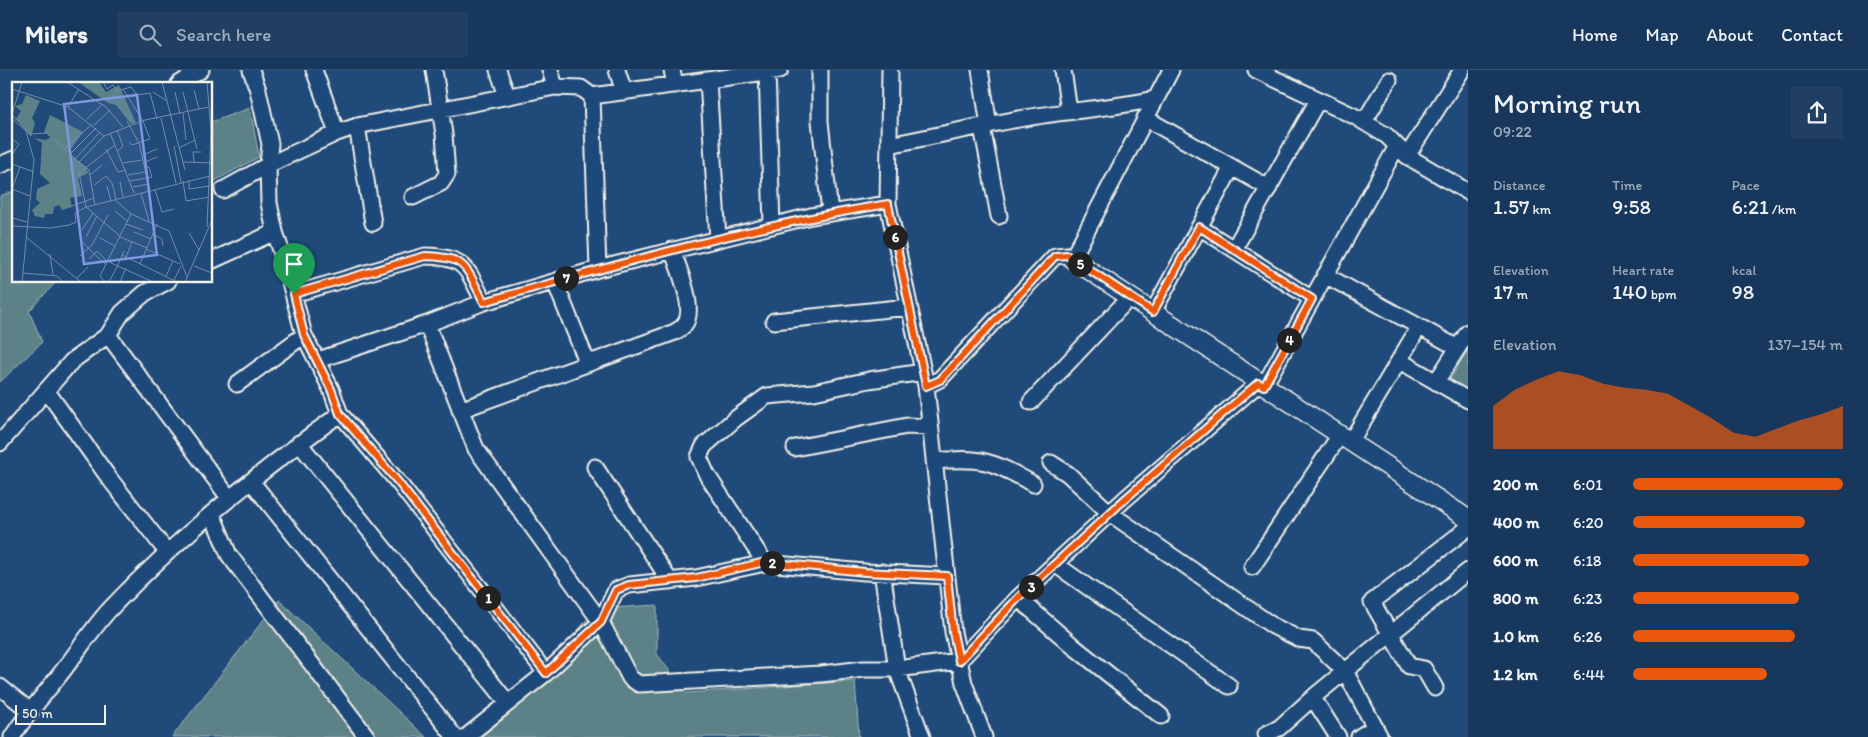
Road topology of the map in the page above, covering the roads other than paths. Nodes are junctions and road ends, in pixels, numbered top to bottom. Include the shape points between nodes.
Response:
1 (202, 70) edge
2 (251, 70) edge
3 (314, 70) edge
4 (434, 70) edge
5 (498, 70) edge
6 (550, 70) edge
7 (617, 70) edge
8 (820, 70) edge
9 (890, 70) edge
10 (980, 70) edge
11 (1063, 70) edge
12 (1171, 70) edge
13 (1256, 70) edge
14 (1462, 70) edge
15 (771, 71) edge
16 (1284, 76) edge
17 (673, 77) edge
18 (708, 80) junction
19 (1389, 80) dead end
20 (182, 82) edge
21 (555, 87) junction
22 (624, 92) junction
23 (507, 96) junction
24 (592, 96) junction
25 (1155, 99) junction
26 (1318, 100) junction
27 (440, 108) junction
28 (1069, 111) junction
29 (1145, 118) junction
30 (1364, 122) junction
31 (357, 126) junction
32 (986, 126) junction
33 (337, 133) junction
34 (889, 146) junction
35 (1402, 151) junction
36 (12, 160) edge
37 (0, 165) edge
38 (268, 165) junction
39 (1232, 167) junction
40 (1269, 188) junction
41 (224, 190) dead end
42 (1468, 192) edge
43 (414, 197) dead end
44 (888, 204) junction
45 (830, 213) junction
46 (999, 216) dead end
47 (373, 223) dead end
48 (772, 226) junction
49 (1199, 227) junction
50 (275, 232) junction
51 (718, 239) junction
52 (1234, 249) junction
53 (672, 250) junction
54 (1072, 259) junction
55 (212, 260) edge
56 (598, 269) junction
57 (1325, 275) junction
58 (166, 282) edge
59 (555, 282) junction
60 (294, 294) junction
61 (1130, 297) junction
62 (1312, 299) junction
63 (484, 302) junction
64 (908, 306) junction
65 (1153, 312) junction
66 (774, 321) dead end
67 (427, 324) junction
68 (1419, 327) junction
69 (1468, 332) edge
70 (108, 335) junction
71 (304, 335) junction
72 (1458, 348) junction
73 (318, 360) junction
74 (1400, 361) junction
75 (587, 362) junction
76 (924, 379) junction
77 (1436, 382) junction
78 (237, 384) dead end
79 (1261, 384) junction
80 (46, 390) junction
81 (1468, 400) edge
82 (1031, 402) dead end
83 (460, 410) junction
84 (340, 414) junction
85 (930, 427) junction
86 (1346, 438) junction
87 (0, 443) edge
88 (299, 443) junction
89 (795, 448) dead end
90 (934, 461) junction
91 (1051, 463) dead end
92 (594, 467) dead end
93 (252, 481) junction
94 (1032, 484) dead end
95 (230, 499) junction
96 (212, 514) junction
97 (1111, 514) junction
98 (1468, 519) edge
99 (1468, 528) edge
100 (167, 552) junction
101 (765, 562) junction
102 (1056, 564) junction
103 (1252, 567) dead end
104 (1468, 571) edge
105 (882, 572) junction
106 (947, 576) junction
107 (670, 581) junction
108 (1018, 598) junction
109 (601, 622) junction
110 (1390, 635) junction
111 (959, 661) junction
112 (896, 669) junction
113 (1345, 671) junction
114 (546, 673) junction
115 (1229, 686) dead end
116 (0, 687) edge
117 (1435, 688) dead end
118 (1312, 698) junction
119 (508, 703) junction
120 (29, 710) junction
121 (1161, 716) dead end
122 (1378, 732) edge
123 (1266, 734) dead end
124 (12, 737) edge
125 (367, 737) edge
126 (456, 737) edge
127 (466, 737) edge
128 (922, 737) edge
129 (984, 737) edge
130 (1338, 737) edge
131 (1359, 737) edge

1 - 20 street
2 - 38 street via 270,144
3 - 33 street
4 - 27 street
5 - 23 street
6 - 21 street
7 - 22 street
8 - 45 street via 820,121
9 - 34 street
10 - 32 street
11 - 28 street
12 - 25 street
13 - 16 street
14 - 35 street
15 - 18 street
15 - 48 street
16 - 26 street
17 - 18 street
17 - 22 street
18 - 51 street
19 - 30 street
21 - 23 street
21 - 24 street via 581,88
22 - 24 street
23 - 27 street
24 - 56 street
25 - 28 street via 1115,108
25 - 29 street
26 - 30 street
26 - 40 street
27 - 31 street
27 - 43 street via 447,174 442,183
28 - 32 street
29 - 39 street
29 - 54 street
30 - 35 street via 1387,136
31 - 33 street
31 - 47 street
32 - 34 street
32 - 46 street
33 - 38 street
34 - 44 street
35 - 42 street
35 - 57 street
36 - 37 street
38 - 41 street
38 - 50 street via 269,203
39 - 40 street
39 - 49 street
40 - 52 street
44 - 45 street
44 - 64 street
45 - 48 street
48 - 51 street
49 - 52 street
49 - 65 street
50 - 55 street
50 - 60 street
51 - 53 street
52 - 62 street
53 - 56 street
53 - 75 street via 689,312 685,324 675,332
54 - 61 street
54 - 76 street via 1067,255 1055,256 940,380
56 - 59 street
57 - 62 street
57 - 68 street
58 - 70 street via 145,293 122,313
59 - 63 street
59 - 75 street
60 - 63 street via 425,256 446,256 464,264
60 - 71 street
61 - 65 street
61 - 82 street
62 - 79 street
63 - 67 street
64 - 66 street
64 - 76 street
65 - 79 street
67 - 73 street
67 - 83 street
68 - 72 street
68 - 74 street
69 - 72 street
70 - 80 street via 72,361
70 - 95 street
71 - 73 street
71 - 78 street
72 - 77 street
73 - 84 street
74 - 77 street
74 - 86 street
75 - 83 street
76 - 85 street
76 - 101 street via 869,380 814,392 767,396 704,446 699,457 707,475
77 - 81 street
79 - 86 street
79 - 97 street
80 - 87 street
80 - 100 street
83 - 109 street via 476,449
84 - 88 street
84 - 114 street via 398,482
85 - 89 street via 907,426
85 - 90 street
86 - 98 street
86 - 103 street
88 - 93 street
88 - 119 street
90 - 94 street via 989,461
90 - 106 street
91 - 97 street via 1068,474
92 - 107 street
93 - 95 street
93 - 126 street
95 - 96 street
96 - 100 street
96 - 125 street via 229,555
97 - 102 street
97 - 113 street via 1273,626 1299,640 1313,641
99 - 110 street via 1372,602
100 - 120 street via 110,609
101 - 105 street
101 - 107 street
102 - 108 street
102 - 115 street
104 - 110 street
105 - 106 street
105 - 112 street
106 - 111 street
107 - 109 street via 629,585 616,590
108 - 111 street
108 - 121 street
109 - 112 street via 630,678 639,684
109 - 114 street
110 - 113 street
110 - 117 street via 1409,666 1424,669
111 - 112 street
111 - 129 street
112 - 128 street
113 - 118 street
113 - 122 street
114 - 119 street
116 - 120 street
118 - 123 street via 1279,728
118 - 130 street
119 - 127 street
120 - 124 street
122 - 131 street

